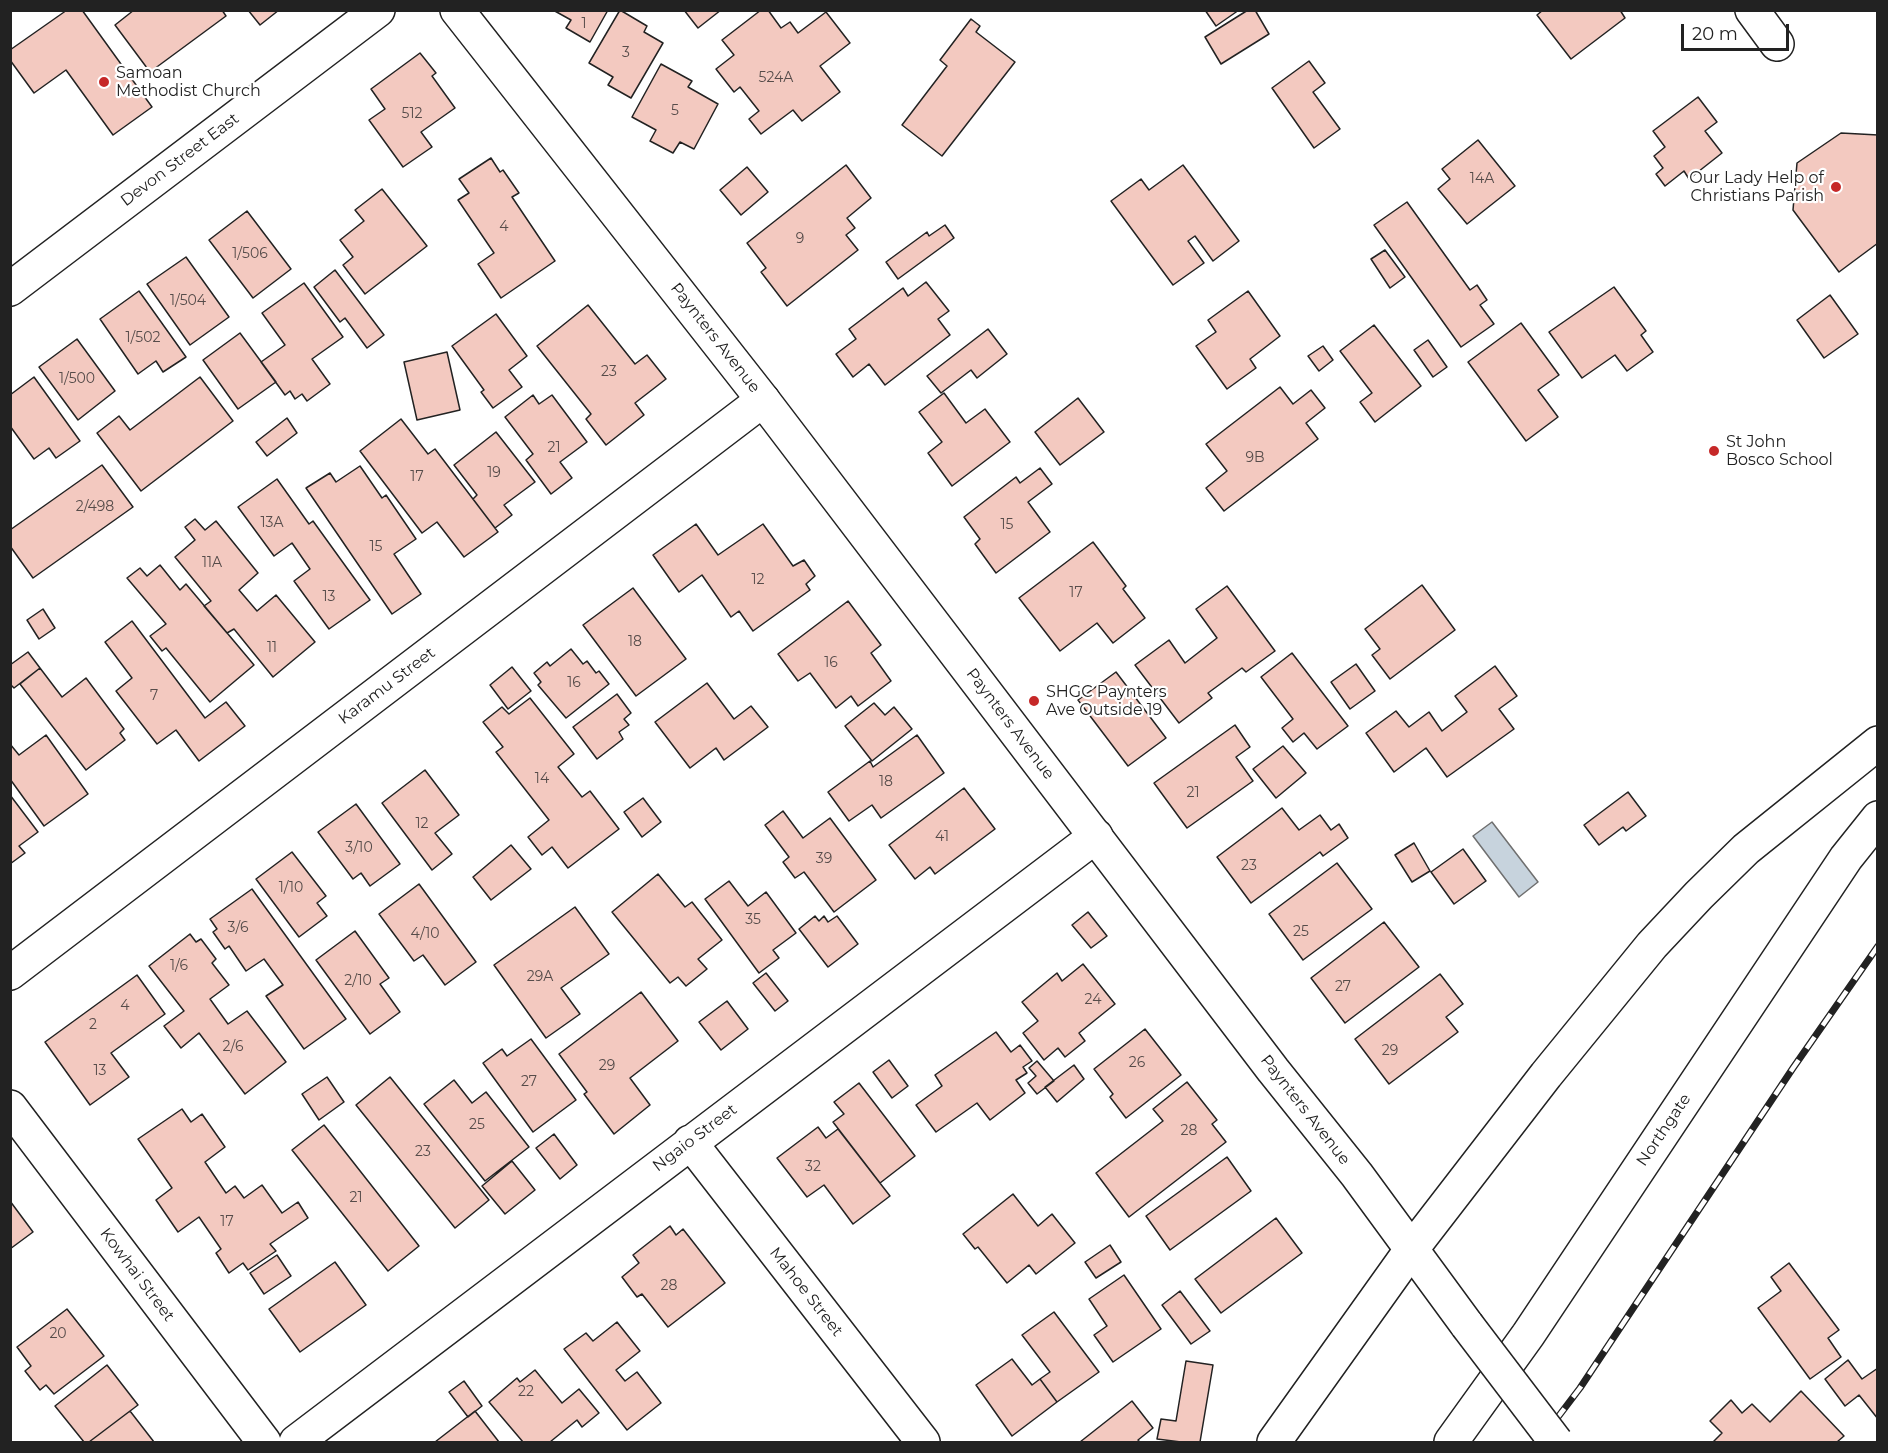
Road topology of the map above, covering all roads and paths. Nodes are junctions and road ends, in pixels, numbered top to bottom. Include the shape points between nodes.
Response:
1 (378, 10) edge
2 (457, 10) edge
3 (1752, 10) edge
4 (1777, 44) dead end
5 (10, 289) edge
6 (763, 400) junction
7 (1878, 743) edge
8 (1878, 818) edge
9 (1096, 836) junction
10 (10, 973) edge
11 (10, 1107) edge
12 (690, 1142) junction
13 (1410, 1250) junction
14 (264, 1443) edge
15 (296, 1443) edge
16 (923, 1443) edge
17 (1274, 1443) edge
18 (1451, 1443) edge
19 (1556, 1443) edge

1 - 5 main road, Devon Street East
2 - 6 main road, Paynters Avenue
3 - 4 main road
6 - 9 main road, Paynters Avenue
6 - 10 main road, Karamu Street
7 - 13 main road via 1746,849 1652,945
8 - 18 main road, Northgate via 1846,858
9 - 12 main road, Ngaio Street
9 - 13 main road, Paynters Avenue via 1357,1175
11 - 14 main road, Kowhai Street
12 - 15 main road, Ngaio Street
12 - 16 main road, Mahoe Street
13 - 17 main road
13 - 19 main road, Paynters Avenue, bridge

